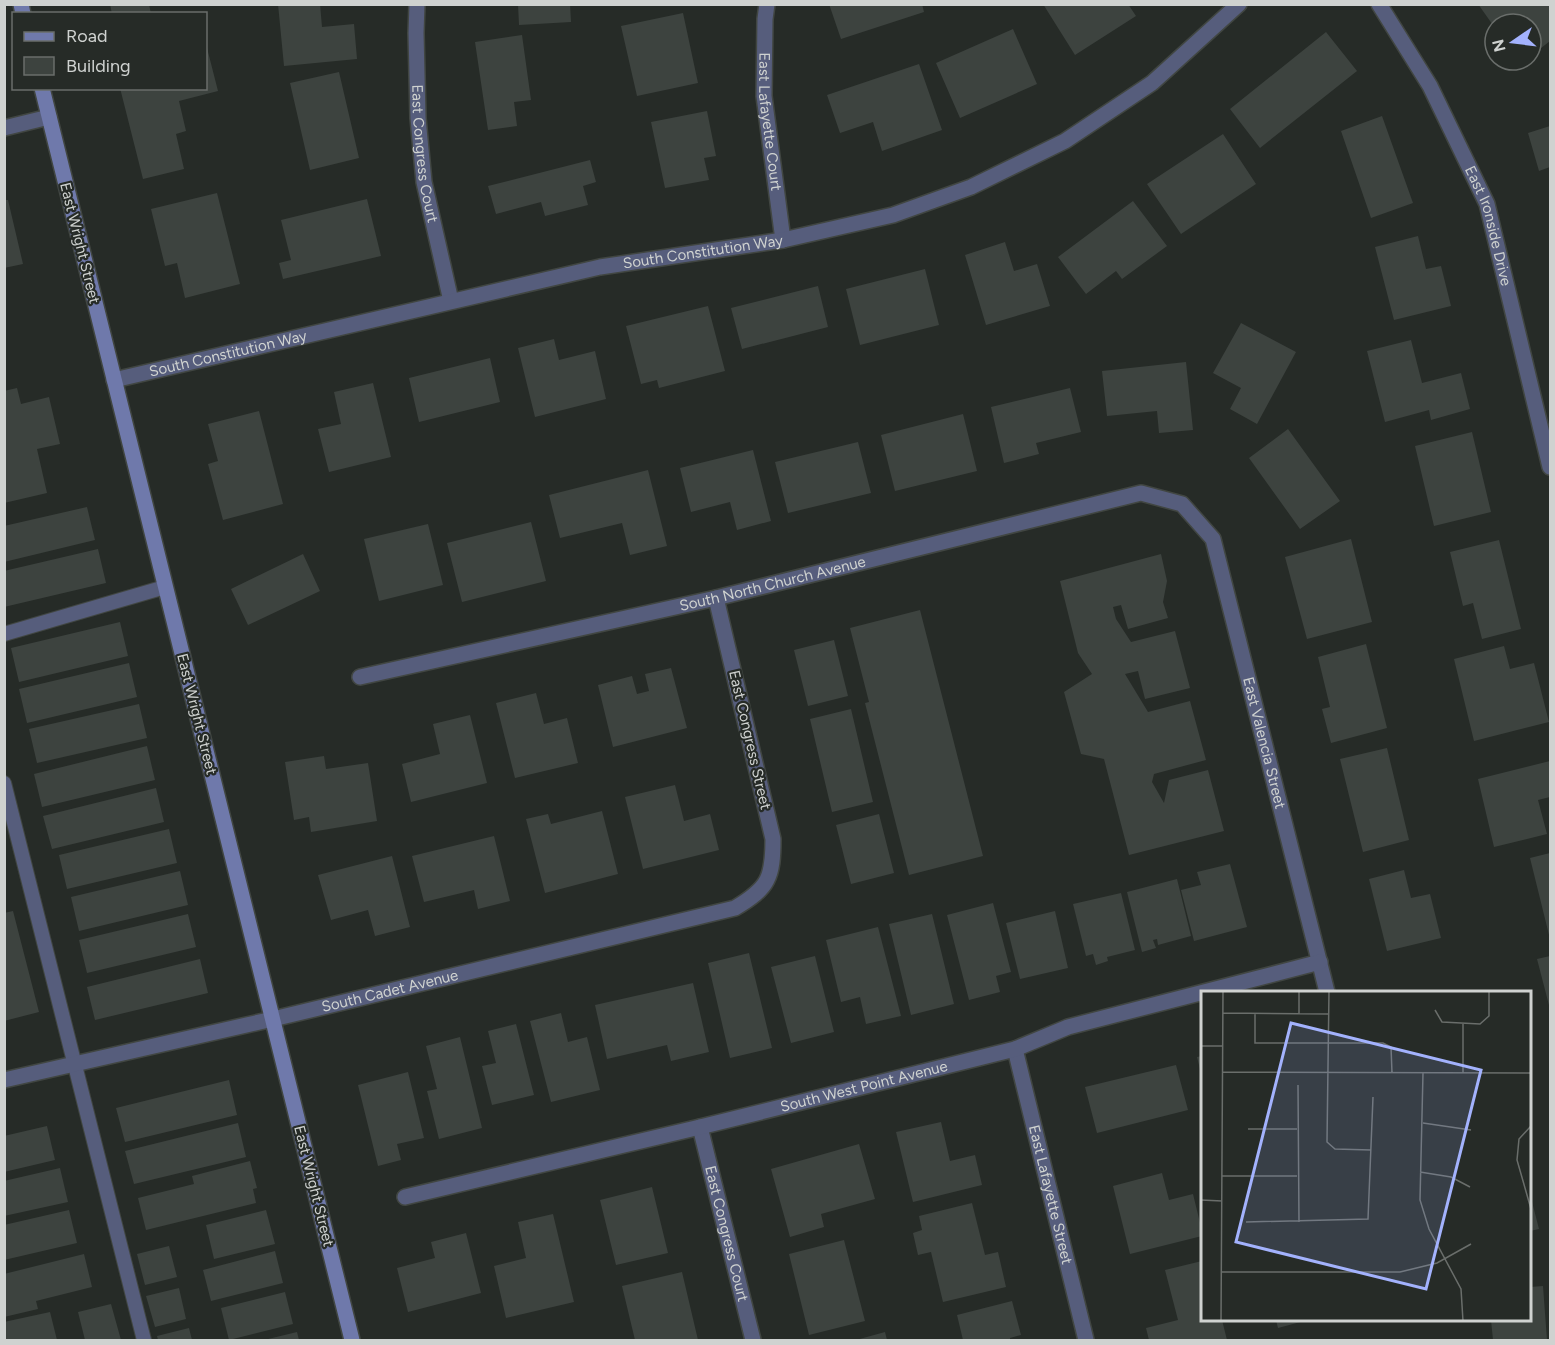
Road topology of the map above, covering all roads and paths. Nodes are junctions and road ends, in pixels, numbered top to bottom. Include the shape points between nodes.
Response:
1 (417, 4) edge
2 (767, 4) edge
3 (1239, 4) edge
4 (1379, 4) edge
5 (42, 90) edge
6 (49, 117) junction
7 (4, 128) edge
8 (783, 240) junction
9 (451, 301) junction
10 (114, 380) junction
11 (1551, 467) edge
12 (1182, 504) joint
13 (165, 587) junction
14 (716, 598) junction
15 (4, 634) edge
16 (360, 677) dead end
17 (4, 783) edge
18 (766, 883) joint
19 (1320, 962) junction
20 (1208, 991) edge
21 (1327, 991) edge
22 (1201, 993) edge
23 (273, 1019) junction
24 (1015, 1049) junction
25 (75, 1064) junction
26 (4, 1080) edge
27 (700, 1127) junction
28 (405, 1197) dead end
29 (144, 1341) edge
30 (352, 1341) edge
31 (753, 1341) edge
32 (1086, 1341) edge

1 - 9 street, East Congress Court via 418,118 424,182
2 - 8 street, East Lafayette Court via 764,96
3 - 8 street, South Constitution Way via 1152,83 1065,141 971,187 893,215
4 - 11 street, East Ironside Drive via 1430,86 1486,204
5 - 6 street, East Wright Street
6 - 7 street
6 - 10 street, East Wright Street
8 - 9 street, South Constitution Way via 600,267
9 - 10 street, South Constitution Way
10 - 13 street, East Wright Street
12 - 14 street, South North Church Avenue via 1141,494
12 - 19 street, East Valencia Street via 1213,539
13 - 15 lane
13 - 23 street, East Wright Street
14 - 16 street, South North Church Avenue
14 - 18 street, East Congress Street via 773,839 773,862
17 - 25 lane
18 - 23 street, South Cadet Avenue via 735,908
19 - 20 street, South West Point Avenue
19 - 21 street, East Valencia Street
22 - 24 street, South West Point Avenue via 1068,1027
23 - 25 street, South Cadet Avenue
23 - 30 street, East Wright Street
24 - 27 street, South West Point Avenue
24 - 32 street, East Lafayette Street
25 - 26 street, South Cadet Avenue
25 - 29 lane
27 - 28 street, South West Point Avenue
27 - 31 street, East Congress Court

